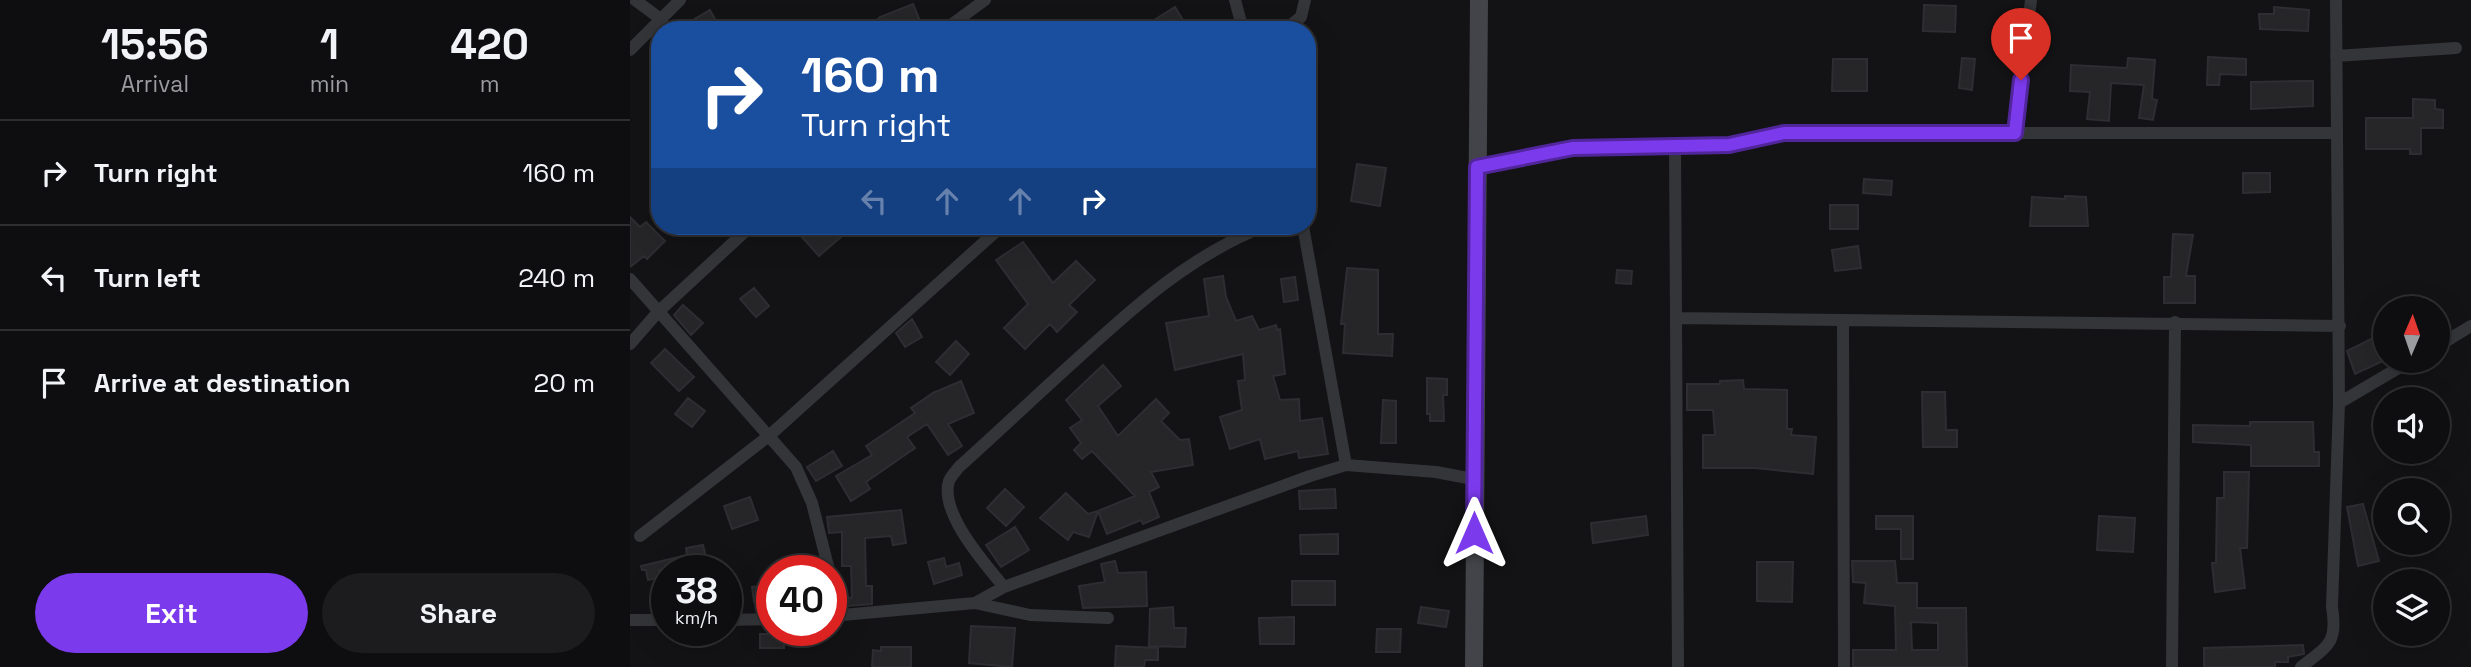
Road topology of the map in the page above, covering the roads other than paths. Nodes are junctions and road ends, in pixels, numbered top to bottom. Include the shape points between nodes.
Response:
1 (635, 0) edge
2 (680, 0) edge
3 (985, 0) edge
4 (1236, 0) edge
5 (1305, 0) edge
6 (1479, 0) edge
7 (2031, 0) edge
8 (2336, 0) edge
9 (662, 20) joint
10 (956, 21) edge
11 (1241, 21) edge
12 (1296, 21) edge
13 (651, 30) edge
14 (2456, 48) dead end
15 (630, 50) edge
16 (2336, 56) junction
17 (2337, 132) junction
18 (2015, 133) junction
19 (1675, 146) junction
20 (1477, 167) junction
21 (741, 235) edge
22 (992, 235) edge
23 (1242, 235) edge
24 (1305, 235) edge
25 (630, 279) edge
26 (658, 312) junction
27 (1676, 318) junction
28 (1843, 320) junction
29 (2175, 322) junction
30 (2340, 326) junction
31 (2471, 326) edge
32 (2450, 338) edge
33 (630, 344) edge
34 (2390, 373) edge
35 (2339, 403) junction
36 (770, 435) junction
37 (1346, 465) junction
38 (1473, 479) junction
39 (640, 536) dead end
40 (825, 555) edge
41 (1004, 587) junction
42 (975, 603) junction
43 (847, 614) edge
44 (1108, 618) dead end
45 (630, 620) edge
46 (651, 620) edge
47 (1474, 667) edge
48 (1678, 667) edge
49 (1844, 667) edge
50 (2172, 667) edge
51 (2301, 667) edge

1 - 9 street
2 - 9 street
3 - 10 street
4 - 11 street
5 - 12 street
6 - 20 street
7 - 18 street
8 - 16 street
13 - 15 street
14 - 16 street
16 - 17 street
17 - 18 street
17 - 30 street
18 - 19 street via 1784,133 1729,145
19 - 20 street via 1573,148
19 - 27 street
20 - 38 street
21 - 26 street
22 - 36 street
23 - 41 street via 1177,272 1136,305 949,481 950,499 965,540
24 - 37 street
25 - 26 street
26 - 33 street
26 - 36 street
27 - 28 street
27 - 48 street
28 - 29 street
28 - 49 street
29 - 30 street
29 - 50 street
30 - 35 street
31 - 32 street
34 - 35 street
35 - 51 street via 2332,607 2336,630 2332,641
36 - 39 street
36 - 40 street via 796,467 813,503
37 - 38 street
37 - 41 street
38 - 47 street
41 - 42 street
42 - 43 street
42 - 44 street via 1030,615
45 - 46 street

